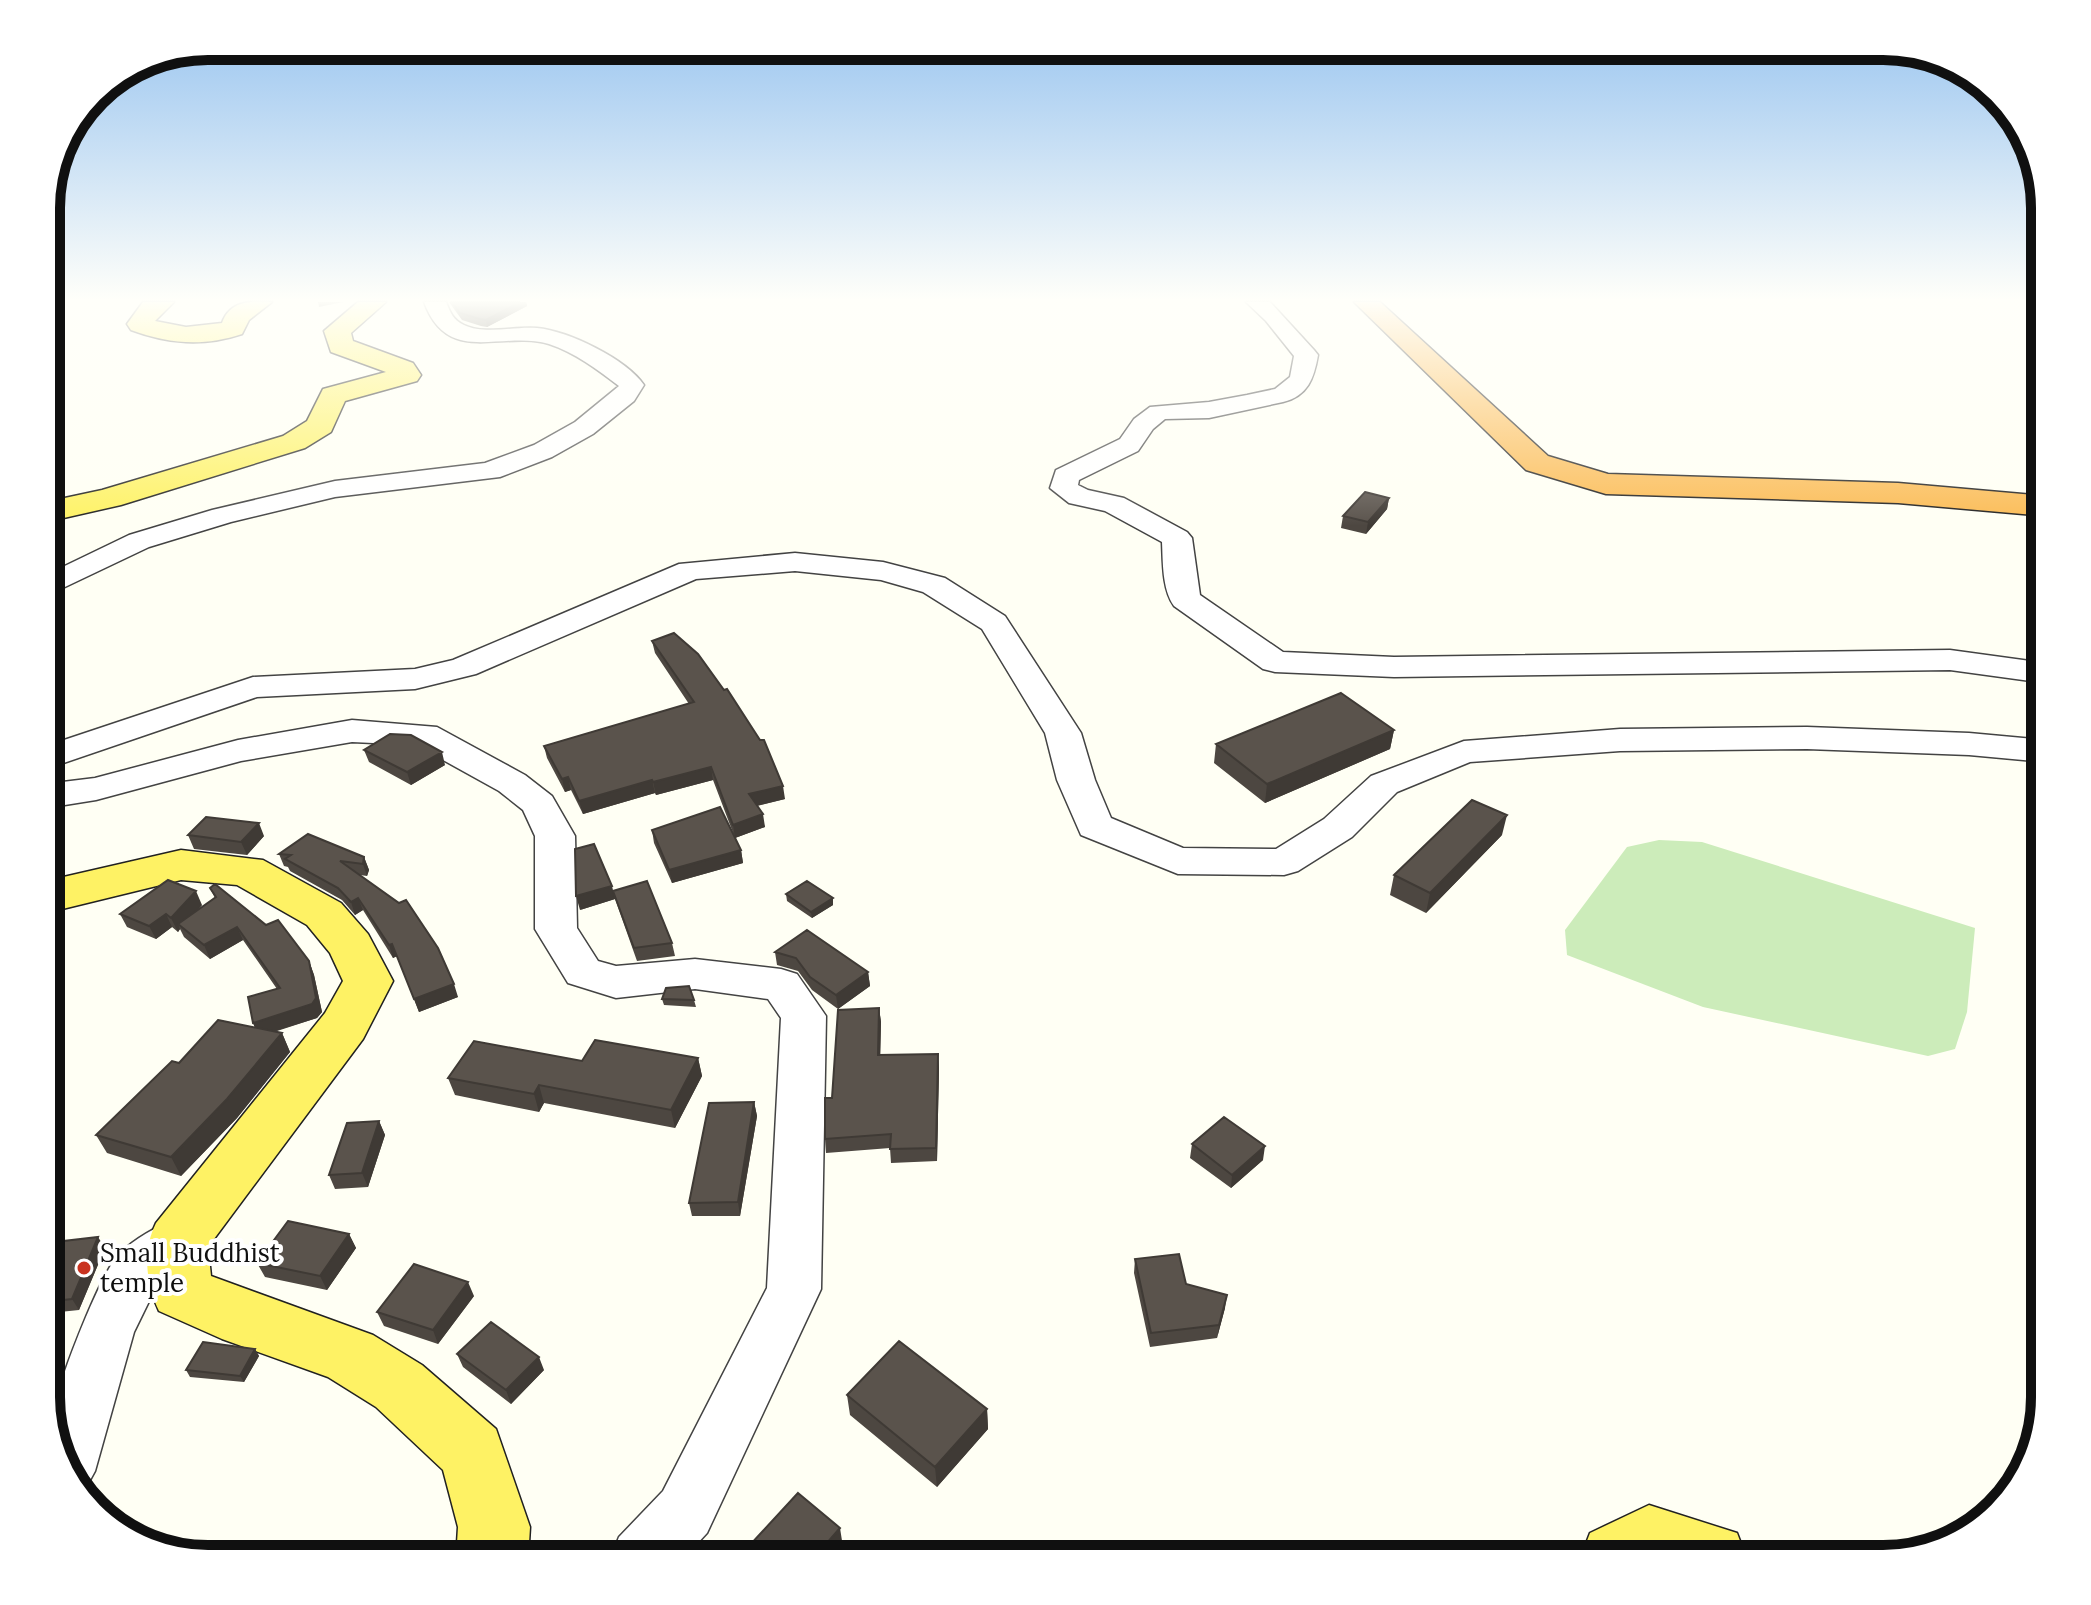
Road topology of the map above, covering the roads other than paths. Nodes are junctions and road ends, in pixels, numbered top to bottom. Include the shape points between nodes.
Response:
1 (400, 377) edge
2 (621, 377) edge
3 (1302, 377) edge
4 (1449, 377) edge
5 (2031, 505) edge
6 (60, 509) edge
7 (60, 580) edge
8 (2031, 671) edge
9 (2031, 750) edge
10 (60, 753) edge
11 (60, 794) edge
12 (60, 894) edge
13 (177, 1241) junction
14 (71, 1452) edge
15 (493, 1545) edge
16 (654, 1545) edge
17 (1642, 1545) edge
18 (1663, 1545) edge

1 - 6 main road via 333,395 320,426 294,442
2 - 7 street via 632,385 625,396 584,428 490,471 335,489 222,516 139,541
3 - 8 street via 1283,395 1209,410 1159,412 1129,445 1066,476 1064,488 1079,497 1114,504 1177,538 1185,599 1275,662 1394,667 1950,660
4 - 5 highway via 1537,463 1606,484 1898,493
9 - 10 street via 1807,738 1620,740 1464,752 1384,784 1338,828 1284,862 1178,861 1095,826 1063,733 994,623 934,585 883,571 795,562 690,570 464,667 415,679 253,687
11 - 16 street via 238,751 352,731 424,735 512,783 539,804 555,836 556,929 583,972 616,982 695,974 781,985 804,1016 794,1289 685,1512
12 - 13 main road via 181,865 247,871 324,914 351,946 368,981 345,1025
13 - 14 street via 137,1271 107,1331
13 - 15 main road via 181,1292 350,1356 399,1386 472,1452 494,1527
17 - 18 main road

